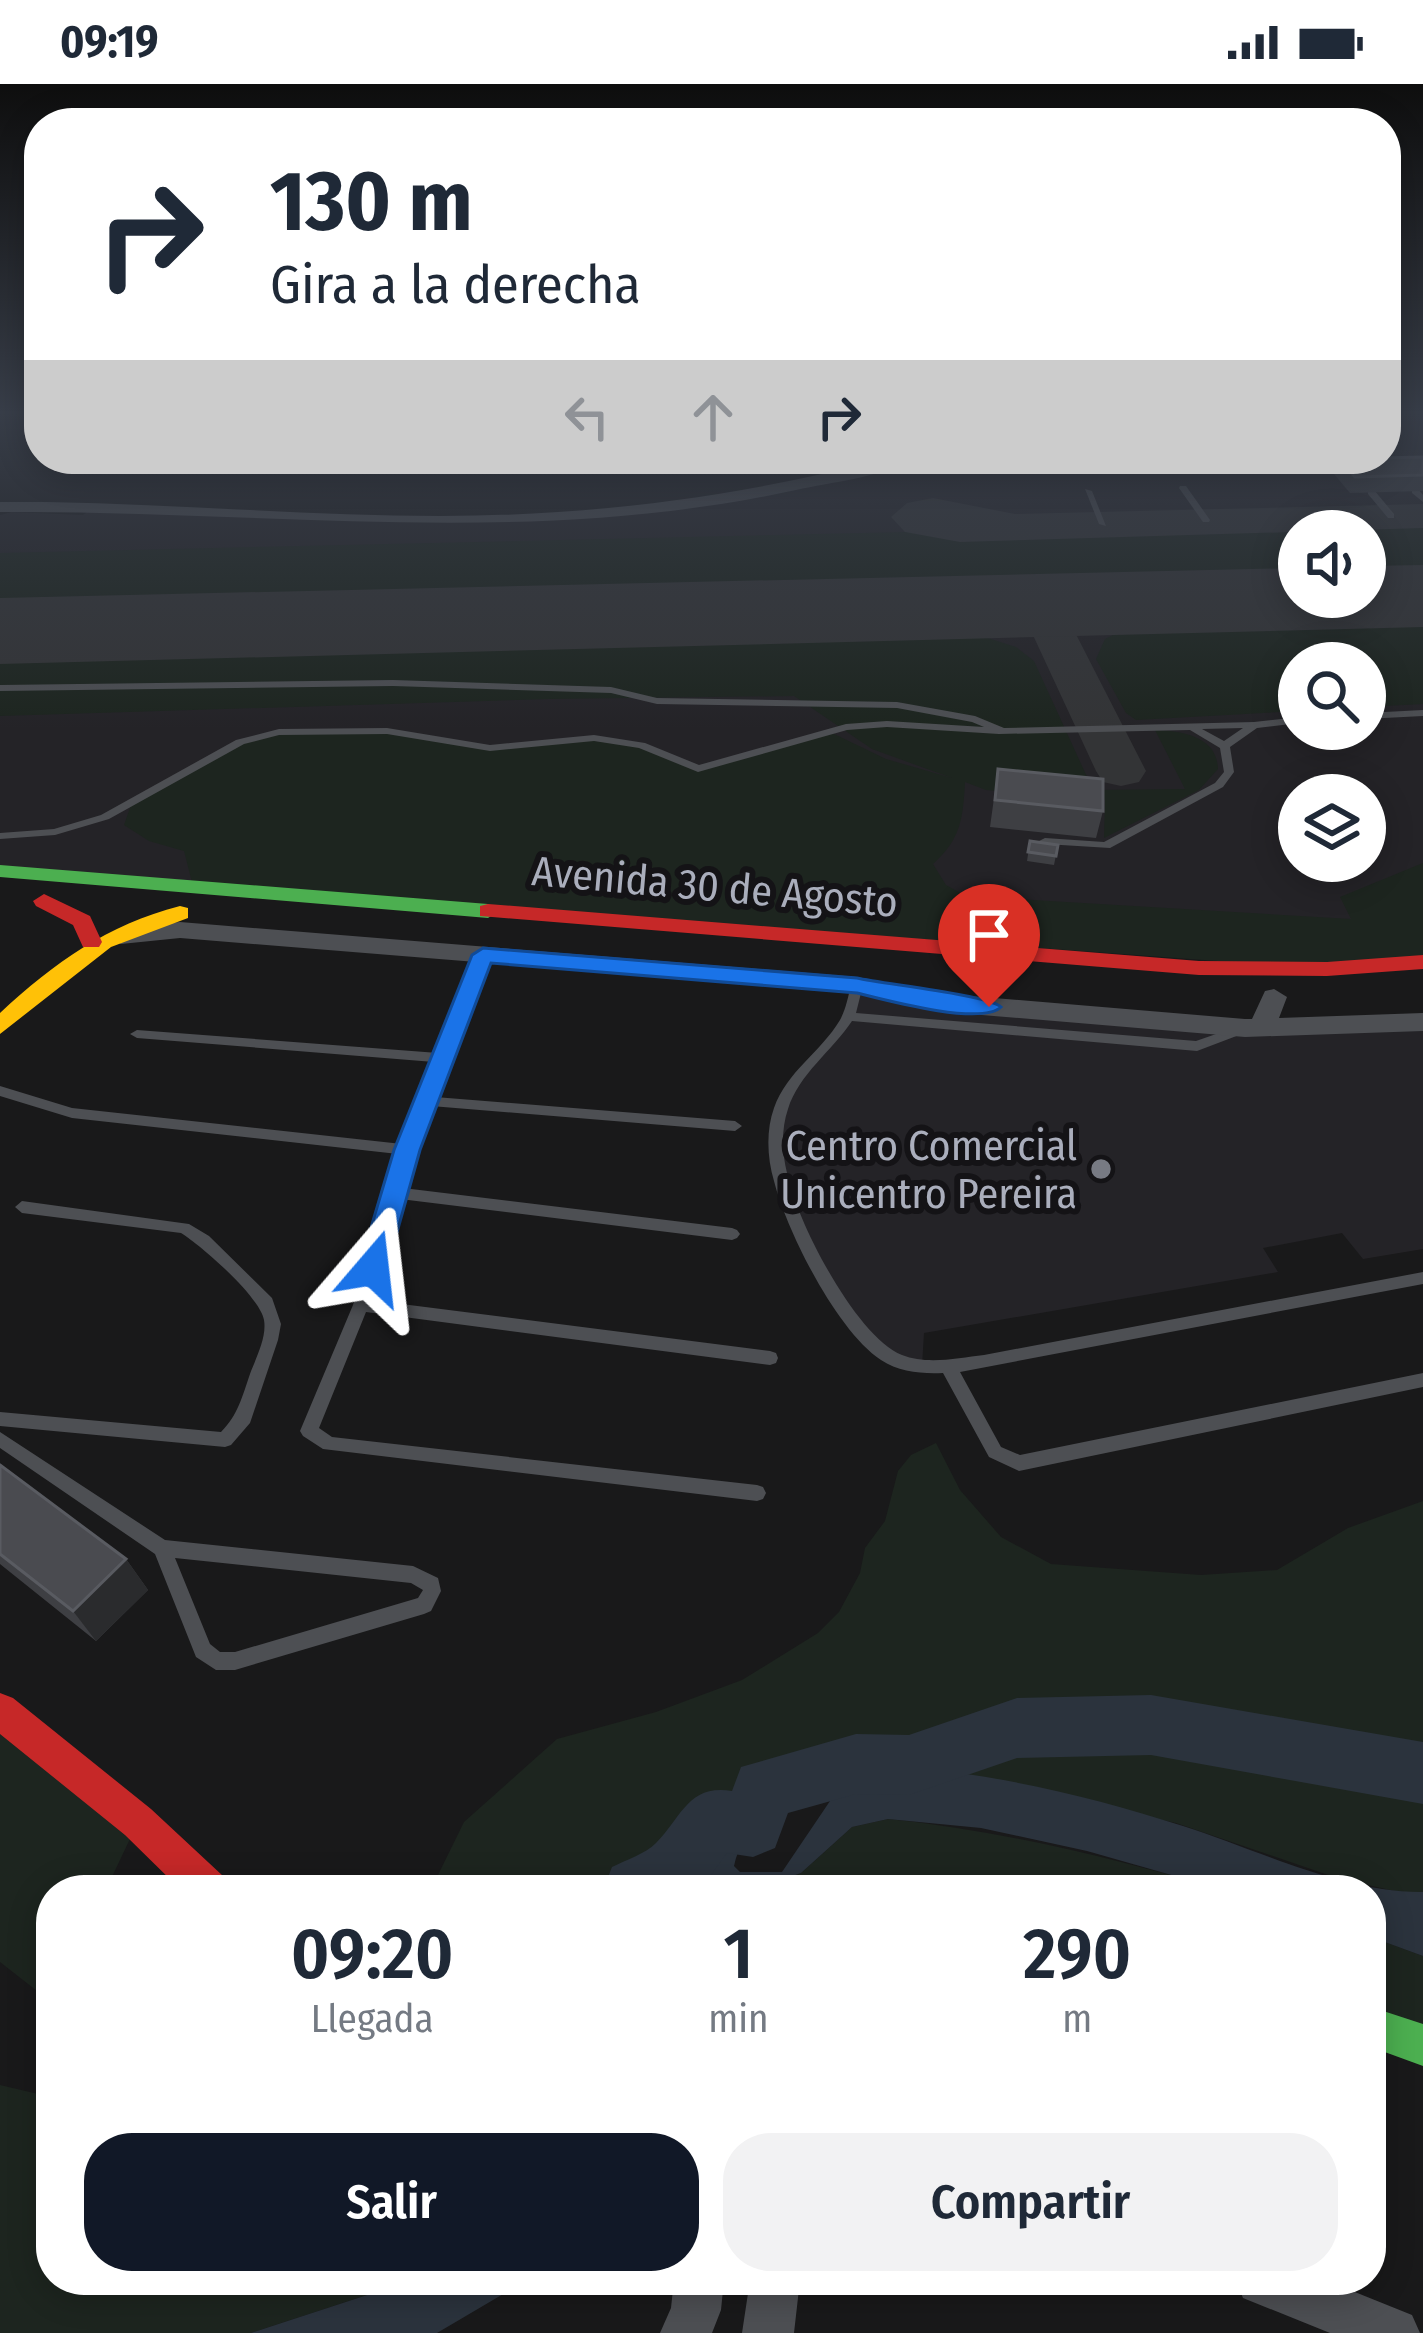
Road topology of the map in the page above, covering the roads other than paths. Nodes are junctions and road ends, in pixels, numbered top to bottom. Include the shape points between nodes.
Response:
1 (1100, 520) edge
2 (1102, 524) dead end
3 (0, 688) edge
4 (1423, 713) edge
5 (1386, 715) edge
6 (1278, 722) edge
7 (1254, 725) junction
8 (1192, 728) junction
9 (1002, 731) junction
10 (1225, 746) junction
11 (0, 836) edge
12 (1045, 841) edge
13 (0, 871) edge
14 (0, 898) edge
15 (44, 901) junction
16 (180, 913) junction
17 (91, 942) junction
18 (483, 955) junction
19 (1423, 962) edge
20 (856, 976) junction
21 (1360, 996) dead end
22 (1295, 997) junction
23 (852, 1017) junction
24 (1423, 1022) edge
25 (0, 1026) edge
26 (1254, 1028) junction
27 (137, 1034) dead end
28 (442, 1058) junction
29 (0, 1091) edge
30 (427, 1101) junction
31 (735, 1126) dead end
32 (407, 1150) junction
33 (396, 1193) junction
34 (22, 1207) dead end
35 (732, 1234) dead end
36 (1423, 1278) edge
37 (361, 1305) junction
38 (770, 1358) dead end
39 (948, 1366) junction
40 (1423, 1380) edge
41 (0, 1419) edge
42 (0, 1439) edge
43 (757, 1493) dead end
44 (162, 1548) junction
45 (0, 1711) edge
46 (193, 1875) edge
47 (1386, 2032) edge
48 (1423, 2045) edge
49 (698, 2295) edge
50 (773, 2295) edge
51 (1299, 2295) edge
52 (686, 2333) edge
53 (768, 2333) edge
54 (1394, 2333) edge

1 - 2 lane
3 - 9 lane via 393,683 610,690 657,700 897,705
4 - 5 lane
6 - 7 lane
7 - 8 lane
7 - 10 lane
8 - 9 lane
8 - 10 lane
9 - 11 lane via 846,727 698,769 641,745 594,738 490,748 387,731 279,732 240,742 106,817
10 - 12 lane via 1229,772 1219,785 1112,844
13 - 19 main road, Avenida 30 de Agosto via 1198,968
14 - 15 main road, Avenida 30 de Agosto
15 - 16 main road, Avenida 30 de Agosto
15 - 17 main road via 82,921
16 - 17 main road
16 - 20 main road, Avenida 30 de Agosto
17 - 18 street via 180,930
17 - 25 main road
18 - 20 street
18 - 28 lane
20 - 22 main road, Avenida 30 de Agosto
20 - 23 lane
20 - 26 street via 946,1004
21 - 22 main road, Avenida 30 de Agosto
22 - 26 street
23 - 26 lane via 1197,1046
23 - 39 lane via 787,1094 776,1133 781,1181 793,1216 870,1340 902,1361
24 - 26 street
27 - 28 lane
28 - 30 lane
29 - 32 lane via 72,1113
30 - 31 lane
30 - 32 lane
32 - 33 lane
33 - 35 lane
33 - 37 lane
34 - 41 lane via 191,1231 266,1302 273,1324 241,1423 225,1440
36 - 39 lane
37 - 38 lane
37 - 43 lane via 309,1426 320,1442
39 - 40 lane via 995,1452 1019,1463
42 - 44 lane
44 - 44 lane via 203,1650 225,1663 424,1605 432,1591 413,1575
45 - 46 main road
47 - 48 main road
49 - 52 street
50 - 53 street
51 - 54 street

